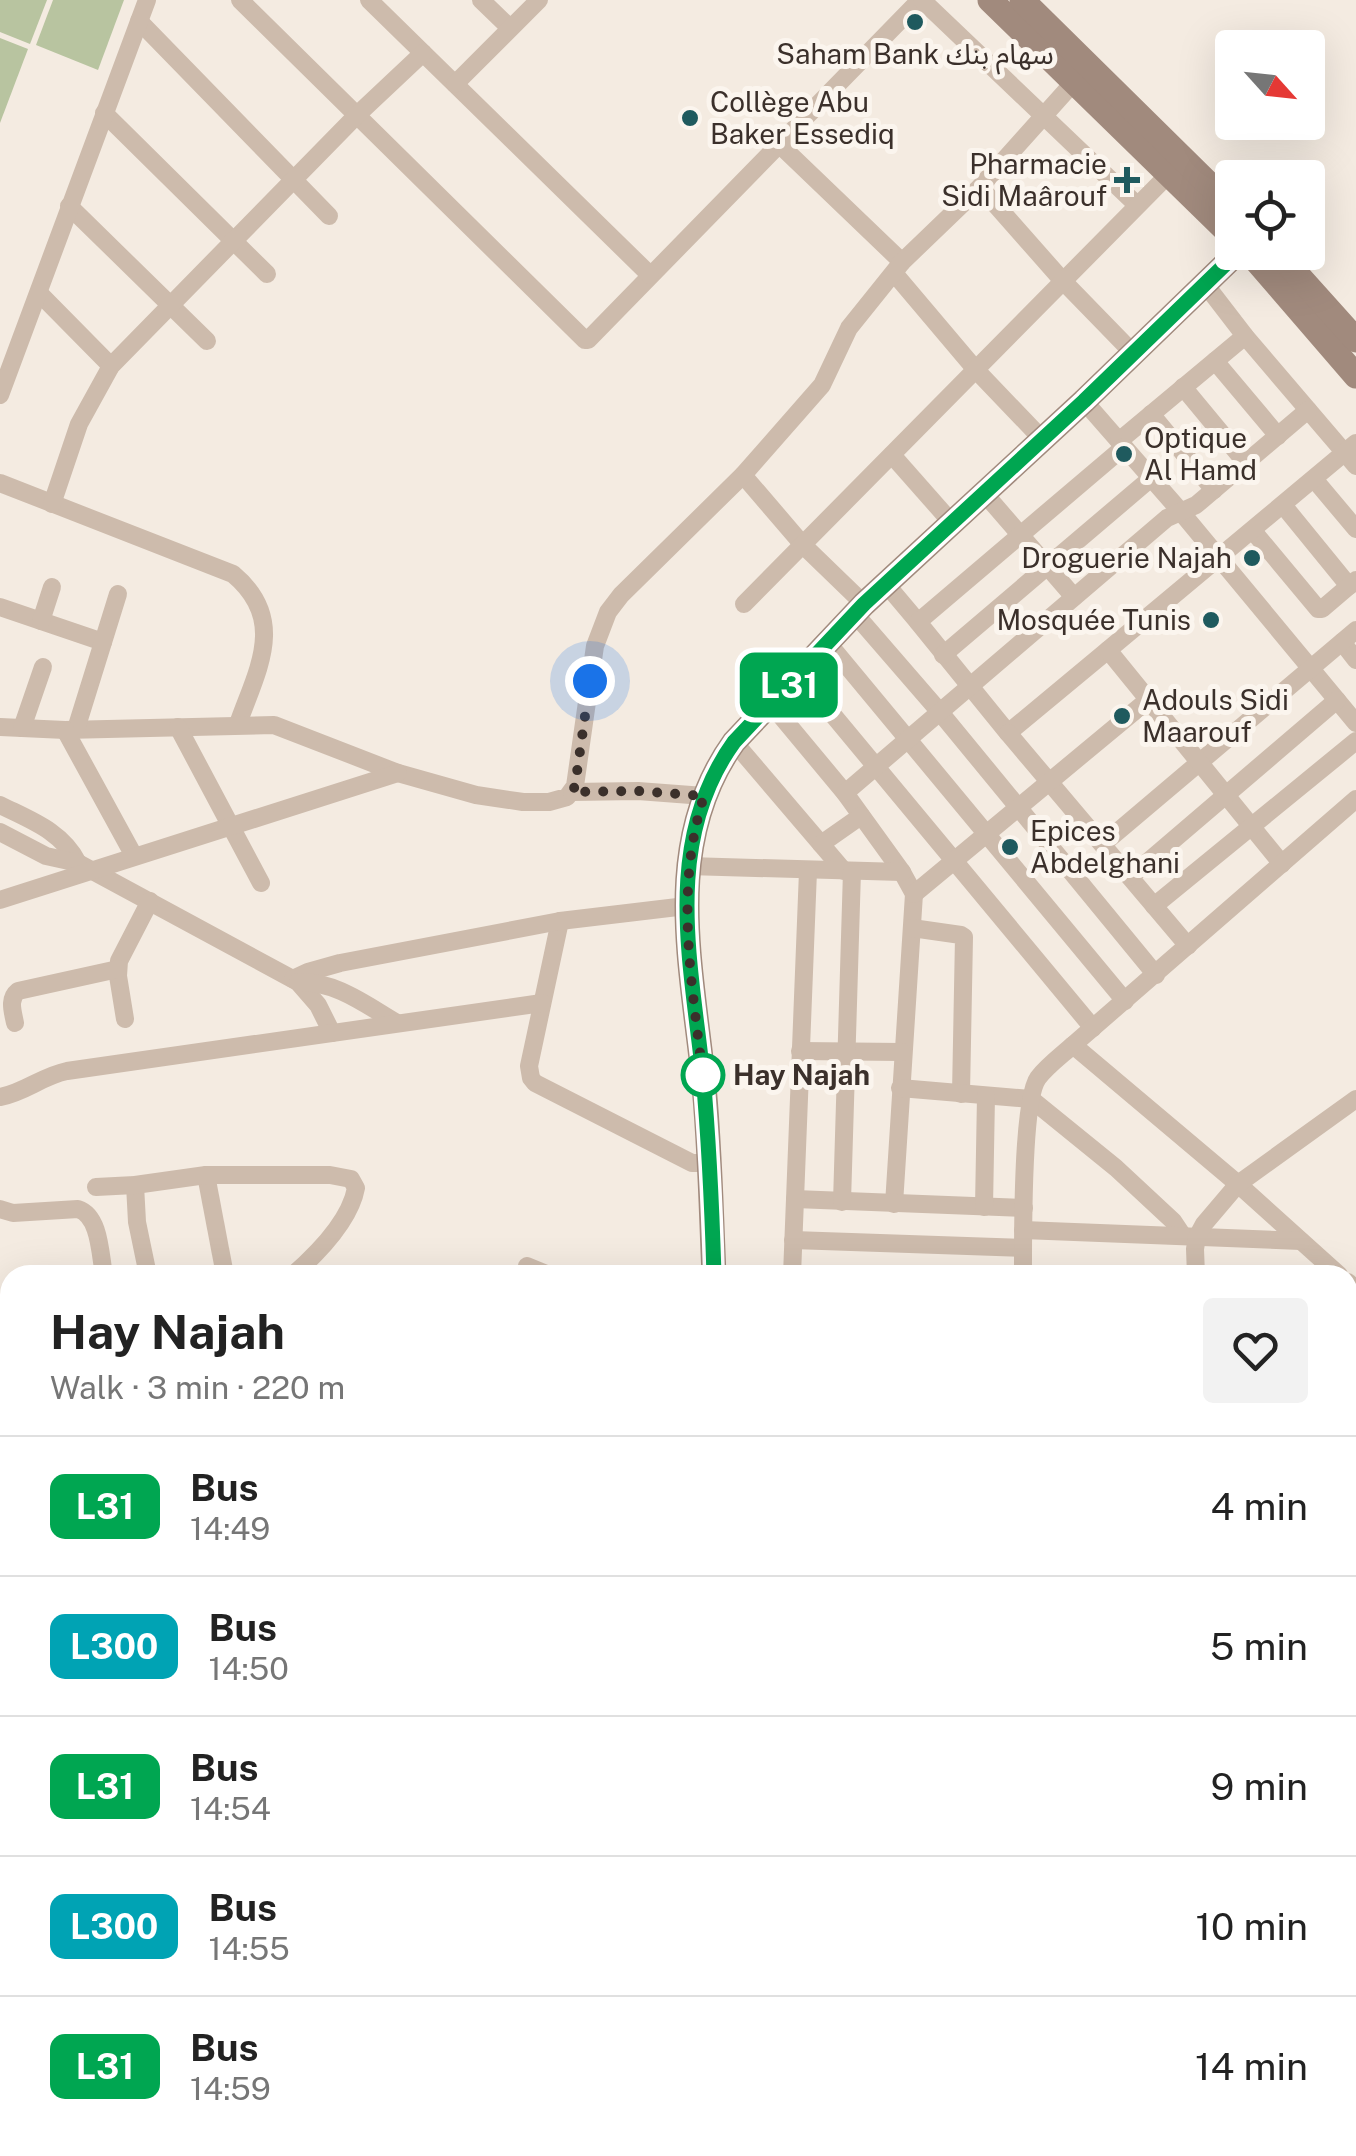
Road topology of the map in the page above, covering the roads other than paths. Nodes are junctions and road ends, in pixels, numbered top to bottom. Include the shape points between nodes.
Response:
1 (147, 0) edge
2 (240, 0) edge
3 (369, 0) edge
4 (481, 0) edge
5 (539, 0) edge
6 (921, 0) edge
7 (990, 0) edge
8 (1022, 0) edge
9 (139, 21) junction
10 (510, 28) junction
11 (423, 53) junction
12 (1074, 82) junction
13 (455, 84) junction
14 (104, 113) junction
15 (356, 116) junction
16 (1045, 116) junction
17 (780, 145) junction
18 (1169, 174) junction
19 (294, 179) junction
20 (980, 187) junction
21 (1215, 190) edge
22 (1137, 205) junction
23 (69, 206) junction
24 (329, 216) dead end
25 (1215, 219) edge
26 (233, 240) junction
27 (898, 267) junction
28 (1219, 270) edge
29 (1265, 270) edge
30 (1293, 270) edge
31 (268, 274) dead end
32 (650, 275) junction
33 (1062, 280) junction
34 (1205, 284) junction
35 (38, 294) junction
36 (170, 305) junction
37 (1245, 336) junction
38 (1356, 340) edge
39 (207, 341) dead end
40 (1133, 352) junction
41 (1216, 360) junction
42 (110, 366) junction
43 (976, 370) junction
44 (1356, 376) edge
45 (1183, 388) junction
46 (0, 395) edge
47 (1084, 401) junction
48 (1308, 410) junction
49 (1151, 414) junction
50 (1278, 436) junction
51 (1042, 439) junction
52 (1121, 444) junction
53 (892, 454) junction
54 (1352, 454) edge
55 (1246, 463) junction
56 (744, 475) junction
57 (1150, 479) junction
58 (1314, 479) junction
59 (0, 484) edge
60 (1214, 490) junction
61 (984, 493) junction
62 (52, 504) junction
63 (1283, 506) junction
64 (1181, 512) junction
65 (952, 522) junction
66 (1356, 529) edge
67 (1252, 532) junction
68 (1021, 536) junction
69 (803, 545) junction
70 (1219, 560) junction
71 (1048, 566) junction
72 (1353, 583) edge
73 (886, 584) junction
74 (52, 586) dead end
75 (118, 594) dead end
76 (1074, 597) junction
77 (744, 604) dead end
78 (0, 607) edge
79 (860, 609) junction
80 (41, 621) junction
81 (918, 622) junction
82 (1349, 636) edge
83 (103, 642) junction
84 (828, 643) junction
85 (1108, 650) junction
86 (943, 655) junction
87 (1356, 660) edge
88 (43, 667) dead end
89 (1311, 668) junction
90 (799, 674) junction
91 (969, 685) junction
92 (1148, 700) junction
93 (1337, 700) junction
94 (771, 704) junction
95 (939, 711) junction
96 (238, 724) junction
97 (1356, 724) edge
98 (0, 727) edge
99 (178, 727) junction
100 (22, 728) junction
101 (71, 729) junction
102 (1008, 733) junction
103 (908, 738) junction
104 (1356, 741) edge
105 (734, 742) junction
106 (1199, 764) junction
107 (876, 766) junction
108 (398, 772) junction
109 (1049, 783) junction
110 (572, 792) junction
111 (845, 793) junction
112 (1224, 795) junction
113 (704, 796) junction
114 (0, 804) edge
115 (1353, 806) edge
116 (1019, 807) junction
117 (862, 816) junction
118 (230, 826) junction
119 (1251, 827) junction
120 (0, 832) edge
121 (986, 835) junction
122 (821, 844) junction
123 (1102, 844) junction
124 (134, 856) junction
125 (954, 861) junction
126 (1282, 864) junction
127 (85, 866) junction
128 (688, 866) junction
129 (808, 871) junction
130 (848, 871) junction
131 (902, 872) junction
132 (1130, 877) junction
133 (261, 884) dead end
134 (914, 894) junction
135 (0, 900) edge
136 (150, 901) junction
137 (686, 906) junction
138 (1154, 906) junction
139 (560, 921) junction
140 (912, 928) junction
141 (1188, 946) junction
142 (118, 969) junction
143 (1156, 974) junction
144 (296, 980) junction
145 (1124, 1001) junction
146 (542, 1003) junction
147 (124, 1019) dead end
148 (15, 1023) dead end
149 (397, 1024) junction
150 (1093, 1028) junction
151 (332, 1033) junction
152 (1073, 1045) junction
153 (800, 1050) junction
154 (846, 1051) junction
155 (902, 1052) junction
156 (900, 1088) junction
157 (961, 1094) junction
158 (986, 1096) junction
159 (0, 1097) edge
160 (1030, 1100) junction
161 (1356, 1100) edge
162 (710, 1163) junction
163 (206, 1175) junction
164 (1238, 1184) junction
165 (135, 1185) junction
166 (96, 1187) dead end
167 (795, 1200) junction
168 (842, 1202) junction
169 (894, 1204) junction
170 (984, 1207) junction
171 (0, 1208) edge
172 (1024, 1208) junction
173 (1190, 1236) junction
174 (1023, 1239) junction
175 (793, 1240) junction
176 (1301, 1241) junction
177 (102, 1265) edge
178 (146, 1265) edge
179 (223, 1265) edge
180 (303, 1265) edge
181 (714, 1265) edge
182 (792, 1265) edge
183 (1023, 1265) edge
184 (1196, 1265) edge
185 (1328, 1265) edge

1 - 9 street
2 - 15 street
3 - 11 street
4 - 10 street
5 - 10 street
6 - 16 street
6 - 17 street
7 - 12 street
8 - 21 street
9 - 14 street
9 - 19 street
10 - 13 street
11 - 13 street
11 - 15 street
12 - 16 street
12 - 18 street
13 - 32 street
14 - 23 street
14 - 26 street
15 - 19 street
15 - 32 street via 582,339
16 - 20 street
16 - 22 street
17 - 27 street
17 - 32 street
18 - 22 street
18 - 25 street
19 - 24 street
19 - 26 street
20 - 27 street
20 - 33 street
22 - 33 street
23 - 35 street
23 - 36 street
26 - 31 street
26 - 36 street
27 - 43 street
27 - 56 street via 849,328 822,384
28 - 34 street
29 - 44 street
30 - 38 street
33 - 40 street
33 - 43 street
34 - 37 street
34 - 40 street
35 - 42 street
35 - 46 street
36 - 39 street
36 - 42 street
37 - 41 street
37 - 48 street
40 - 47 street
41 - 45 street
41 - 50 street
42 - 62 street via 79,424
43 - 51 street
43 - 53 street
45 - 49 street
45 - 55 street
47 - 51 street
47 - 52 street
48 - 50 street
48 - 54 street
49 - 52 street
49 - 60 street
50 - 55 street
51 - 61 street
52 - 57 street
52 - 68 street
53 - 65 street
53 - 69 street
54 - 58 street
55 - 60 street
56 - 69 street
56 - 110 street via 608,612 596,646
57 - 64 street
57 - 71 street
58 - 63 street
58 - 66 street
59 - 62 street
60 - 64 street
61 - 65 street
61 - 68 street
62 - 96 street via 233,574 246,585 260,609 265,644
63 - 67 street
63 - 72 street
64 - 70 street
64 - 76 street
65 - 73 street
67 - 70 street
67 - 72 street via 1315,608
68 - 71 street
68 - 81 street
69 - 77 street
69 - 79 street
70 - 85 street
70 - 89 street
71 - 76 street
71 - 86 street
73 - 79 street
73 - 81 street
74 - 80 street
75 - 83 street
76 - 91 street
78 - 80 street
79 - 84 street
79 - 95 street
80 - 83 street
81 - 86 street
82 - 87 street
82 - 89 street
83 - 101 street
84 - 90 street
84 - 103 street
85 - 92 street
85 - 102 street
86 - 91 street
88 - 100 street
89 - 93 street
89 - 106 street
90 - 94 street
90 - 107 street
91 - 95 street
91 - 102 street
92 - 106 street
92 - 109 street
93 - 97 street
93 - 112 street
94 - 105 street
94 - 111 street
95 - 103 street
95 - 116 street
96 - 99 street
96 - 108 street via 286,728
98 - 100 street
99 - 101 street
99 - 118 street
100 - 101 street
101 - 124 street
102 - 109 street
103 - 107 street
103 - 121 street
104 - 119 street
105 - 113 street
105 - 122 street
106 - 112 street
106 - 123 street
107 - 111 street
107 - 125 street
108 - 110 street via 523,802 549,802
108 - 118 street
109 - 116 street
109 - 123 street
110 - 113 street
111 - 117 street
112 - 119 street
112 - 132 street
113 - 128 street
114 - 127 street via 60,837
115 - 126 street
116 - 121 street
116 - 143 street
117 - 122 street
117 - 131 street
118 - 124 street
118 - 133 street
119 - 126 street
119 - 138 street
120 - 127 street via 46,856
121 - 125 street
121 - 145 street
122 - 130 street
123 - 132 street
124 - 127 street
125 - 134 street
125 - 150 street
126 - 141 street
127 - 135 street
127 - 136 street
128 - 129 street
128 - 137 street
129 - 130 street
129 - 153 street
130 - 131 street
130 - 154 street
131 - 134 street
132 - 138 street
134 - 140 street
136 - 142 street
136 - 144 street
137 - 139 street
137 - 162 street
138 - 141 street
139 - 144 street via 323,966
139 - 146 street
140 - 155 street
140 - 157 street via 964,937
141 - 143 street
142 - 147 street
142 - 148 street via 18,991 12,1001
143 - 145 street
144 - 149 street via 335,988
144 - 151 street
145 - 150 street
146 - 149 street
146 - 162 street via 529,1066 535,1084 692,1163
149 - 151 street
150 - 152 street
151 - 159 street via 67,1071
152 - 160 street via 1038,1078
152 - 164 street
153 - 154 street
153 - 167 street
154 - 155 street
154 - 168 street
155 - 156 street
156 - 157 street
156 - 169 street
157 - 158 street
158 - 160 street
158 - 170 street
160 - 172 street
160 - 173 street
161 - 164 street
162 - 181 street
163 - 165 street
163 - 179 street
163 - 180 street via 350,1179 356,1188 350,1208
164 - 173 street
164 - 176 street
165 - 166 street
165 - 178 street
167 - 168 street
167 - 175 street
168 - 169 street
169 - 170 street
170 - 172 street
171 - 177 street via 86,1212
172 - 174 street
173 - 174 street
173 - 176 street
173 - 184 street
174 - 175 street
174 - 183 street
175 - 182 street
176 - 185 street

